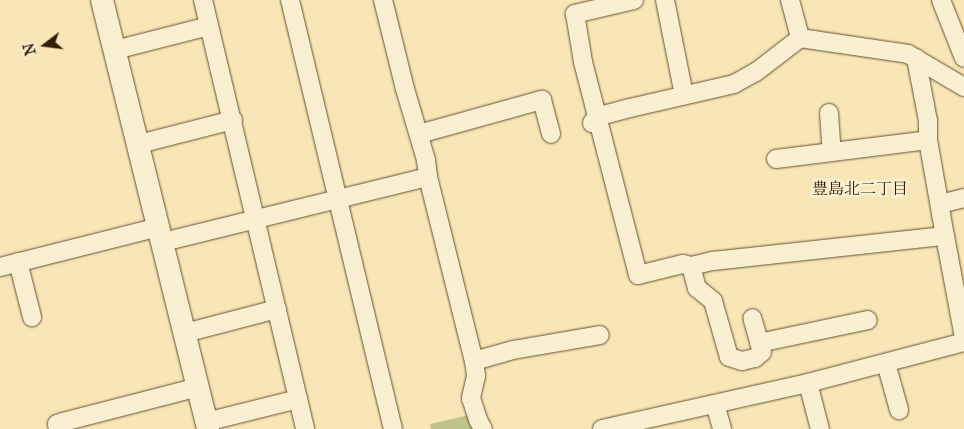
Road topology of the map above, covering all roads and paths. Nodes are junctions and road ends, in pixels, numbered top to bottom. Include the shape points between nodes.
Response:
1 (102, 0) edge
2 (203, 0) edge
3 (290, 0) edge
4 (382, 0) edge
5 (634, 0) edge
6 (665, 0) edge
7 (790, 0) edge
8 (941, 0) edge
9 (209, 26) junction
10 (800, 38) junction
11 (115, 50) junction
12 (916, 58) junction
13 (964, 58) edge
14 (964, 87) edge
15 (684, 95) junction
16 (829, 112) dead end
17 (233, 120) junction
18 (594, 120) junction
19 (419, 134) junction
20 (551, 134) dead end
21 (928, 140) junction
22 (139, 144) junction
23 (832, 152) junction
24 (776, 159) dead end
25 (428, 177) junction
26 (964, 198) edge
27 (338, 199) junction
28 (940, 204) junction
29 (257, 219) junction
30 (161, 235) junction
31 (945, 236) junction
32 (18, 262) junction
33 (691, 266) junction
34 (0, 267) edge
35 (961, 308) edge
36 (277, 309) junction
37 (32, 317) dead end
38 (752, 318) dead end
39 (868, 320) dead end
40 (186, 333) junction
41 (600, 335) dead end
42 (964, 338) edge
43 (964, 342) edge
44 (759, 343) junction
45 (474, 361) junction
46 (886, 363) junction
47 (808, 383) junction
48 (198, 387) junction
49 (298, 399) junction
50 (715, 404) junction
51 (899, 410) dead end
52 (207, 425) edge
53 (58, 429) edge
54 (305, 429) edge
55 (393, 429) edge
56 (483, 429) edge
57 (602, 429) edge
58 (722, 429) edge
59 (820, 429) edge

1 - 11 street
2 - 9 street
3 - 27 street
4 - 19 street
5 - 18 street via 575,14
6 - 15 street
7 - 10 street
8 - 13 street
9 - 11 street
9 - 17 street
10 - 12 street via 892,50
10 - 15 street via 756,72 734,84
11 - 22 street
12 - 14 street
12 - 21 street via 928,121
15 - 18 street
16 - 23 street
17 - 22 street
17 - 29 street
18 - 33 street via 638,275 683,264
19 - 20 street via 542,100
19 - 25 street
21 - 23 street
21 - 28 street
22 - 30 street
23 - 24 street
25 - 27 street
25 - 45 street
26 - 28 street
27 - 29 street
27 - 55 street
28 - 31 street
29 - 30 street
29 - 36 street
30 - 32 street
30 - 40 street
31 - 33 street
31 - 35 street
32 - 34 street
32 - 37 street
33 - 44 street via 697,288 713,300 728,357 742,361 755,358 762,352
35 - 42 street
36 - 40 street
36 - 49 street
38 - 44 street
39 - 44 street
40 - 48 street
41 - 45 street via 513,350
43 - 46 street
45 - 56 street via 476,376 471,398
46 - 47 street
46 - 51 street
47 - 50 street
47 - 59 street
48 - 52 street
48 - 53 street via 63,422 57,424
49 - 52 street
49 - 54 street
50 - 57 street
50 - 58 street

